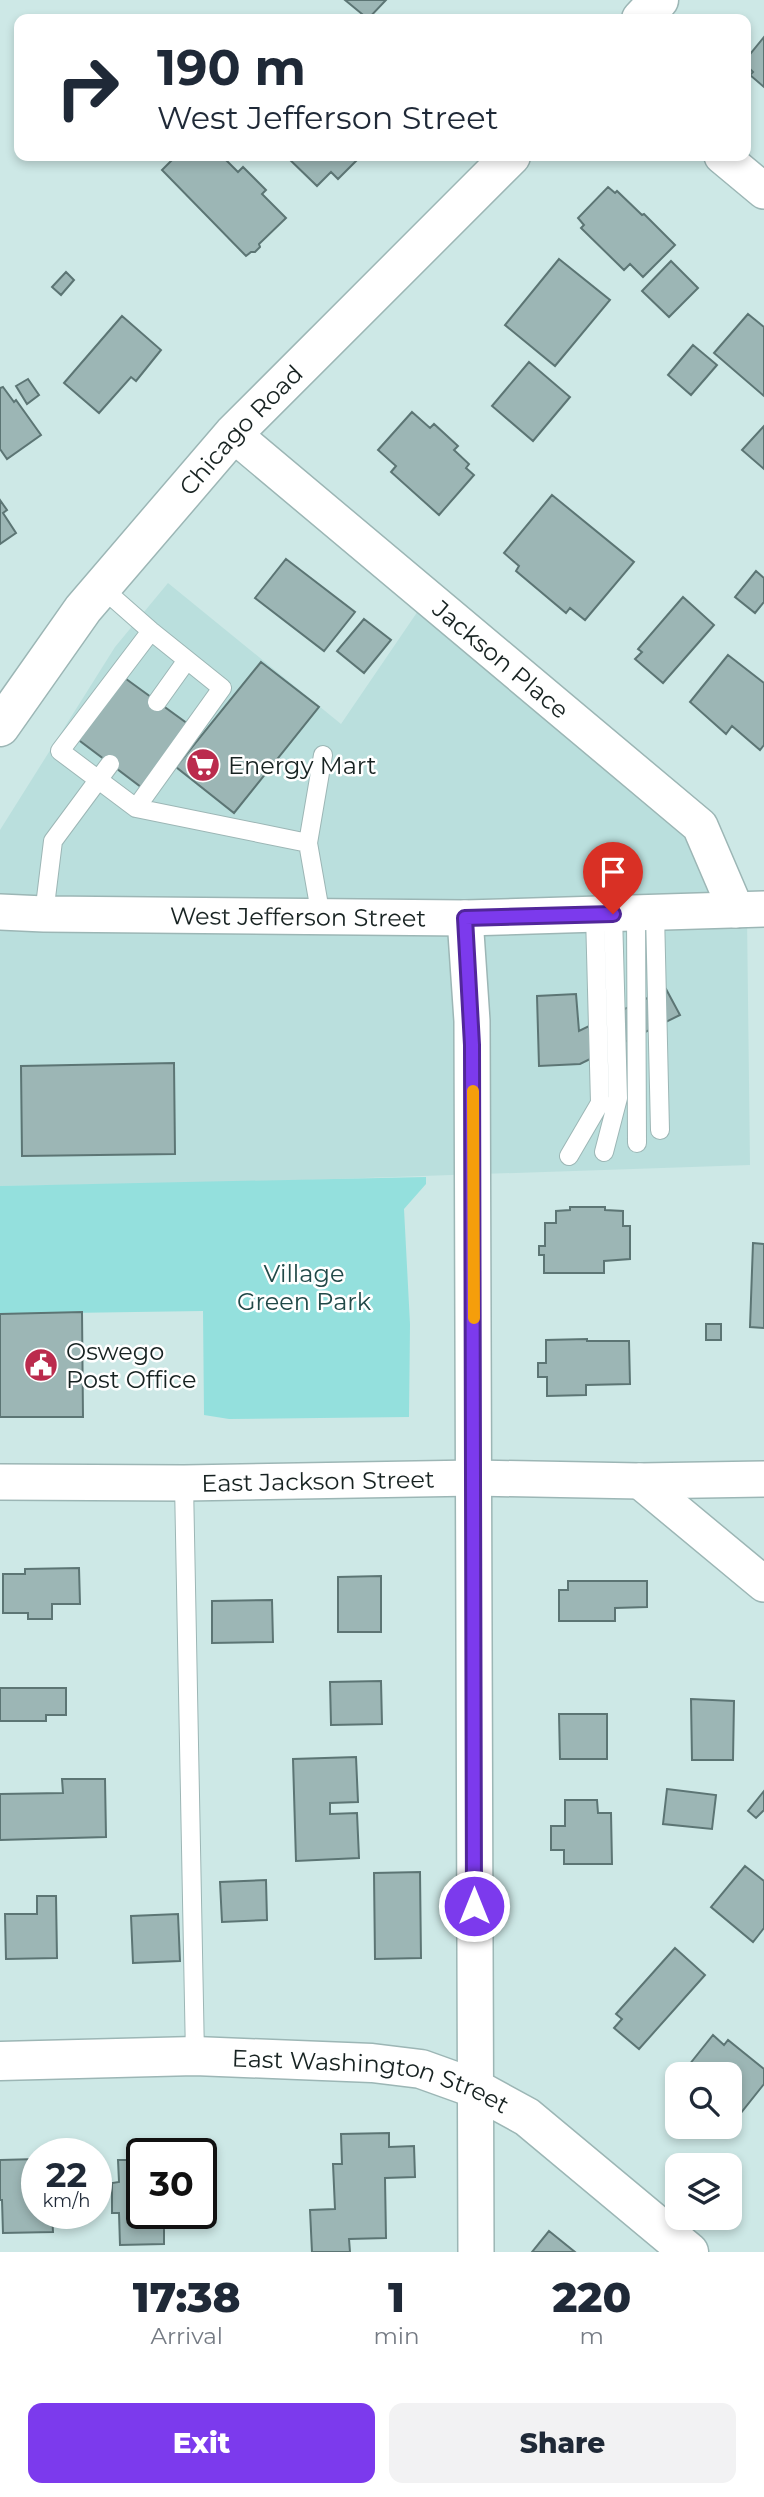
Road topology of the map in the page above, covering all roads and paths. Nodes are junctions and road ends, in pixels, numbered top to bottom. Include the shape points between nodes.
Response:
1 (659, 0) edge
2 (646, 14) edge
3 (506, 161) edge
4 (728, 161) edge
5 (764, 191) edge
6 (233, 433) junction
7 (102, 587) junction
8 (151, 631) junction
9 (187, 660) junction
10 (157, 702) dead end
11 (0, 727) edge
12 (324, 755) dead end
13 (110, 764) dead end
14 (99, 780) junction
15 (136, 808) junction
16 (308, 843) junction
17 (750, 910) edge
18 (0, 912) edge
19 (44, 914) junction
20 (625, 914) junction
21 (321, 917) junction
22 (465, 918) junction
23 (660, 1129) dead end
24 (637, 1143) dead end
25 (604, 1152) dead end
26 (569, 1156) dead end
27 (475, 1478) junction
28 (764, 1479) edge
29 (640, 1481) junction
30 (0, 1482) edge
31 (184, 1483) junction
32 (764, 1584) edge
33 (195, 2056) junction
34 (0, 2061) edge
35 (474, 2088) junction
36 (476, 2252) edge
37 (689, 2252) edge

1 - 2 main road
3 - 6 main road, Chicago Road
4 - 5 street
6 - 7 main road, Chicago Road
6 - 17 street, Jackson Place via 700,826
7 - 8 lane
7 - 11 main road, Chicago Road
8 - 9 lane
8 - 14 lane via 60,751
9 - 10 lane
9 - 15 lane via 222,688
12 - 16 lane
13 - 14 lane
14 - 15 lane
14 - 19 lane via 53,841
15 - 16 lane
16 - 21 lane
17 - 20 street, West Jefferson Street
18 - 19 street, West Jefferson Street
19 - 21 street, West Jefferson Street
20 - 22 street, West Jefferson Street
20 - 23 lane
20 - 24 lane
20 - 25 lane via 618,1098
20 - 26 lane via 600,1103
21 - 22 street, West Jefferson Street
22 - 27 street via 472,1021
27 - 29 street, East Jackson Street
27 - 31 street, East Jackson Street
27 - 35 street
28 - 29 street, East Jackson Street
29 - 32 street
30 - 31 street, East Jackson Street
31 - 33 lane
33 - 34 main road, East Washington Street
33 - 35 main road, East Washington Street via 372,2063 421,2069
35 - 36 street
35 - 37 main road, East Washington Street via 527,2117

